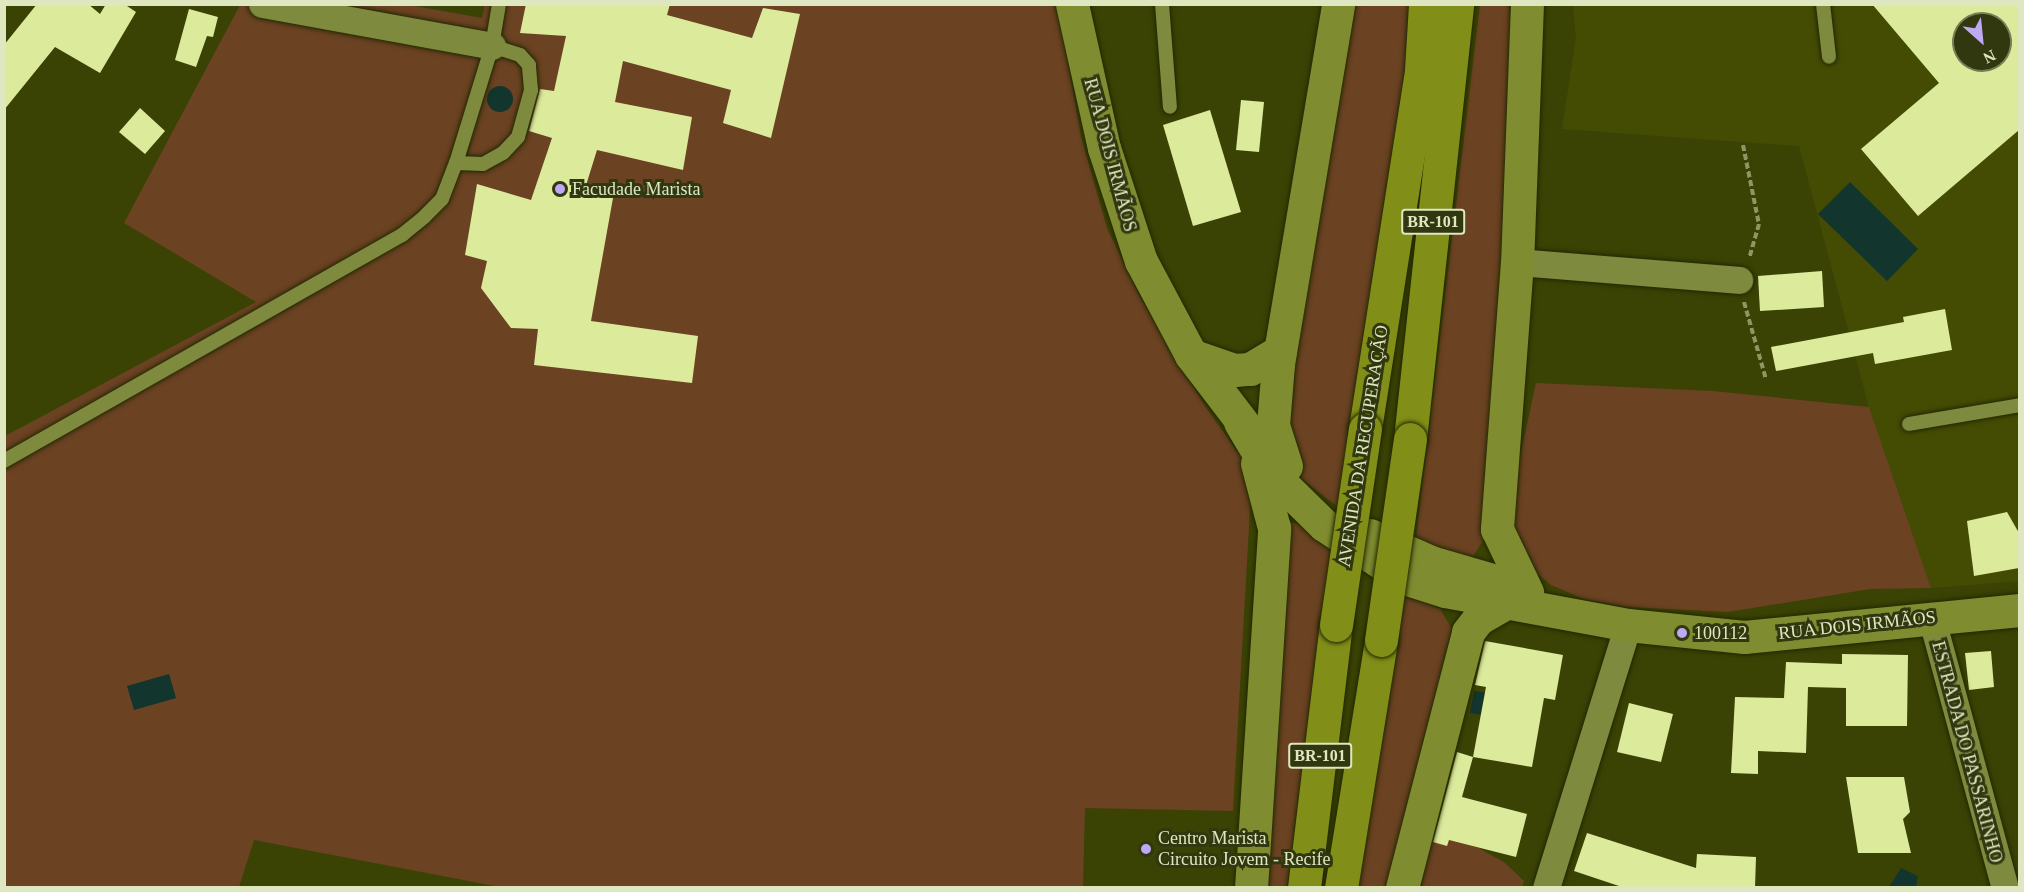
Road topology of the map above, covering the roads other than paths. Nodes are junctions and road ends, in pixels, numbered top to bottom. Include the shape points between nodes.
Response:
1 (262, 4) edge
2 (499, 4) edge
3 (1072, 4) edge
4 (1162, 4) edge
5 (1338, 4) edge
6 (1425, 4) edge
7 (1457, 4) edge
8 (1527, 4) edge
9 (1823, 4) edge
10 (492, 46) junction
11 (1829, 57) dead end
12 (1170, 107) dead end
13 (456, 163) junction
14 (1517, 262) junction
15 (1739, 280) dead end
16 (1280, 351) junction
17 (1191, 355) junction
18 (2019, 405) edge
19 (1909, 424) dead end
20 (1247, 436) junction
21 (4, 461) edge
22 (1292, 478) junction
23 (1311, 513) junction
24 (1274, 528) junction
25 (1497, 529) junction
26 (1455, 581) junction
27 (1529, 601) junction
28 (2019, 610) edge
29 (1931, 616) junction
30 (1628, 625) junction
31 (1467, 635) junction
32 (1251, 888) edge
33 (1304, 888) edge
34 (1341, 888) edge
35 (1402, 888) edge
36 (1546, 888) edge
37 (2005, 888) edge

1 - 10 street
2 - 10 lane
3 - 17 main road, RUA DOIS IRMÃOS via 1122,210 1141,261
4 - 12 lane
5 - 16 main road
6 - 33 highway, AVENIDA DA RECUPERAÇÃO / BR-101, bridge via 1421,70 1336,625
7 - 34 highway, BR-101, bridge via 1410,439
8 - 14 main road
9 - 11 lane
10 - 13 lane
10 - 13 lane via 520,55 529,65 531,90 518,137 503,153 483,164
13 - 21 lane via 442,199 402,235
14 - 15 street
14 - 25 main road
16 - 17 main road via 1250,369 1234,370
16 - 22 main road via 1273,425
17 - 20 main road, RUA DOIS IRMÃOS
18 - 19 lane
20 - 22 main road, RUA DOIS IRMÃOS
20 - 23 main road, RUA DOIS IRMÃOS via 1285,490
20 - 24 main road, RUA DOIS IRMÃOS
22 - 26 main road, RUA DOIS IRMÃOS via 1319,502
23 - 24 main road via 1290,505 1279,514
23 - 26 main road, RUA DOIS IRMÃOS via 1361,552 1404,578
24 - 32 main road
25 - 26 main road via 1490,556
25 - 27 main road
26 - 27 main road, RUA DOIS IRMÃOS
26 - 31 main road
27 - 30 main road, RUA DOIS IRMÃOS
27 - 31 main road via 1478,619
28 - 29 main road, RUA DOIS IRMÃOS
29 - 30 main road, RUA DOIS IRMÃOS via 1744,637
29 - 37 street, ESTRADA DO PASSARINHO
30 - 36 street
31 - 35 main road

